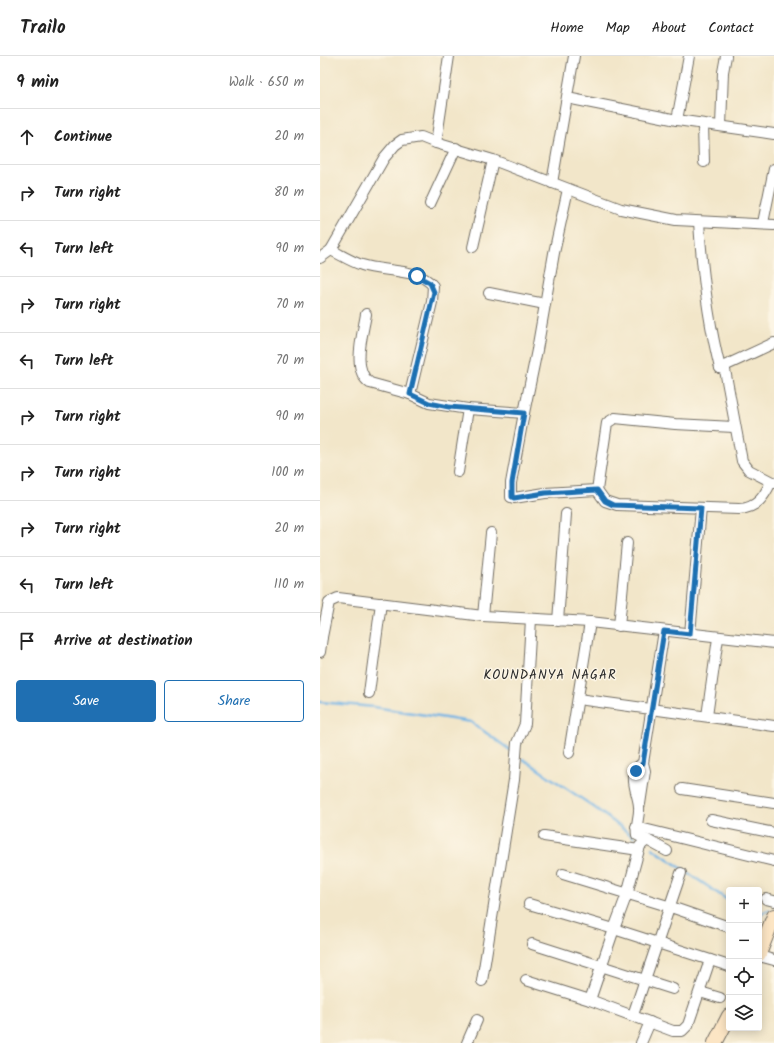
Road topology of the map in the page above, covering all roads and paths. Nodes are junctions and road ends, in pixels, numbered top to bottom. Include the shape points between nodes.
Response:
1 (449, 56) edge
2 (574, 56) edge
3 (688, 56) edge
4 (726, 56) edge
5 (567, 98) junction
6 (677, 120) junction
7 (703, 124) junction
8 (720, 126) junction
9 (774, 134) edge
10 (436, 143) junction
11 (456, 148) junction
12 (493, 160) junction
13 (704, 162) dead end
14 (774, 169) edge
15 (552, 183) junction
16 (568, 189) junction
17 (430, 204) dead end
18 (699, 222) junction
19 (763, 223) junction
20 (774, 225) edge
21 (473, 247) dead end
22 (331, 250) junction
23 (320, 258) edge
24 (489, 293) dead end
25 (545, 304) junction
26 (366, 314) dead end
27 (774, 343) edge
28 (720, 368) junction
29 (410, 394) junction
30 (468, 409) junction
31 (524, 413) junction
32 (734, 427) junction
33 (458, 472) dead end
34 (773, 483) edge
35 (597, 490) junction
36 (701, 508) junction
37 (566, 514) dead end
38 (490, 533) dead end
39 (627, 544) dead end
40 (381, 603) junction
41 (484, 616) junction
42 (531, 619) junction
43 (558, 621) junction
44 (590, 622) junction
45 (619, 626) junction
46 (664, 631) junction
47 (690, 634) junction
48 (321, 637) edge
49 (718, 638) junction
50 (774, 642) edge
51 (320, 652) edge
52 (369, 693) dead end
53 (578, 699) junction
54 (652, 709) junction
55 (707, 716) junction
56 (774, 726) edge
57 (569, 753) dead end
58 (682, 789) dead end
59 (774, 803) edge
60 (711, 820) dead end
61 (636, 827) junction
62 (774, 833) edge
63 (544, 836) dead end
64 (647, 840) junction
65 (639, 850) junction
66 (667, 851) dead end
67 (774, 860) edge
68 (681, 873) dead end
69 (563, 874) dead end
70 (627, 894) junction
71 (529, 904) dead end
72 (671, 907) junction
73 (774, 918) edge
74 (726, 926) edge
75 (614, 929) junction
76 (762, 938) edge
77 (532, 944) dead end
78 (658, 944) junction
79 (762, 956) edge
80 (710, 960) junction
81 (774, 960) edge
82 (601, 965) junction
83 (726, 965) edge
84 (526, 980) dead end
85 (645, 980) junction
86 (482, 981) dead end
87 (673, 989) dead end
88 (700, 992) junction
89 (720, 998) dead end
90 (590, 1000) junction
91 (633, 1015) junction
92 (477, 1020) dead end
93 (650, 1022) junction
94 (726, 1022) edge
95 (467, 1043) edge
96 (641, 1043) edge
97 (716, 1043) edge

1 - 10 street
2 - 5 street
3 - 6 street
4 - 8 street
5 - 6 street
5 - 15 street
6 - 7 street
7 - 8 street
7 - 13 street
8 - 9 street
10 - 11 street
10 - 22 street via 427,138 415,137 402,140 395,145 384,158
11 - 12 street
11 - 17 street
12 - 15 street
12 - 21 street
14 - 19 street
15 - 16 street
16 - 18 street via 621,209
16 - 25 street
18 - 19 street
18 - 28 street via 702,272 710,330
19 - 20 street
22 - 23 street
22 - 29 street via 362,265 426,279 433,286 432,302
24 - 25 street
25 - 31 street
26 - 29 street via 360,372 370,383
27 - 28 street
28 - 32 street via 725,370
29 - 30 street via 429,403
30 - 31 street
30 - 33 street
31 - 35 street via 512,497
32 - 34 street via 745,466
32 - 35 street via 615,418 610,420 607,423
34 - 36 street via 750,509
35 - 36 street via 605,501 613,505
36 - 47 street
37 - 43 street
38 - 41 street
39 - 45 street
40 - 41 street
40 - 48 street via 338,598 332,600 328,606
40 - 52 street
41 - 42 street
42 - 43 street
42 - 86 street via 525,724 517,743 514,780
43 - 44 street
44 - 45 street
44 - 53 street
45 - 46 street
46 - 47 street
46 - 54 street
47 - 49 street
48 - 51 street
49 - 50 street
49 - 55 street
53 - 54 street
53 - 57 street
54 - 55 street
54 - 61 street via 643,763 636,771 634,783 640,806
55 - 56 street
58 - 59 street
60 - 62 street
61 - 64 street via 637,835
61 - 67 street
63 - 65 street
64 - 65 street
64 - 66 street
65 - 70 street
68 - 72 street
69 - 70 street
70 - 72 street
70 - 75 street
71 - 75 street
72 - 74 street
72 - 78 street
73 - 76 main road
75 - 78 street
75 - 82 street
77 - 82 street
78 - 80 street
78 - 85 street
79 - 81 street
80 - 83 street
80 - 88 street
82 - 85 street
82 - 90 street
84 - 90 street
85 - 87 street
85 - 91 street
88 - 89 street
88 - 93 street via 684,1030 673,1030
90 - 91 street
91 - 93 street
92 - 95 street
93 - 96 street
94 - 97 main road

